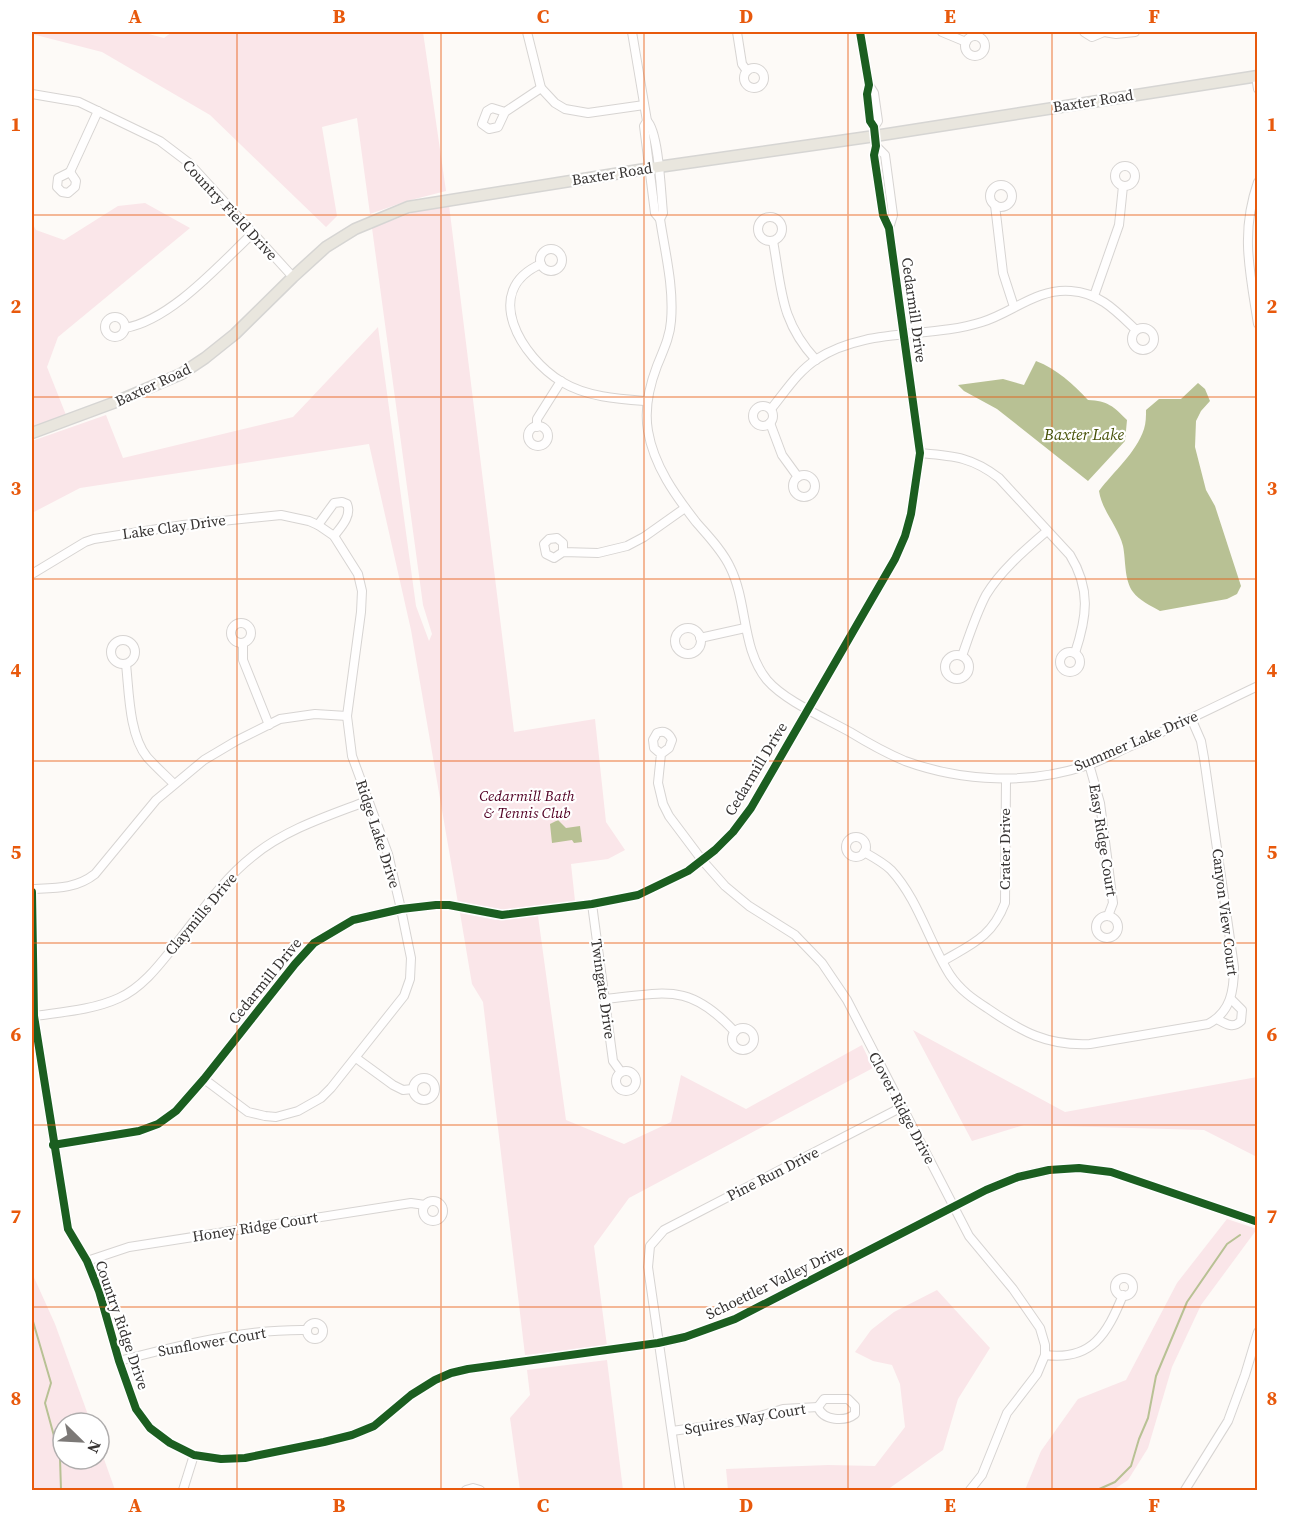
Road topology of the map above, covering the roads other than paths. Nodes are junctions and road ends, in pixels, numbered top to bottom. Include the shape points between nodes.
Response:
1 (527, 32) edge
2 (632, 32) edge
3 (737, 32) edge
4 (860, 32) edge
5 (942, 32) edge
6 (1084, 32) edge
7 (1104, 32) edge
8 (1135, 32) edge
9 (966, 42) dead end
10 (747, 71) dead end
11 (1257, 76) edge
12 (541, 88) junction
13 (1257, 89) edge
14 (32, 93) edge
15 (644, 105) junction
16 (98, 111) junction
17 (505, 112) dead end
18 (875, 136) junction
19 (654, 167) junction
20 (70, 172) dead end
21 (1257, 182) edge
22 (1123, 186) dead end
23 (995, 205) dead end
24 (252, 234) junction
25 (773, 241) dead end
26 (540, 264) dead end
27 (1254, 272) edge
28 (293, 277) junction
29 (1256, 293) edge
30 (1094, 296) junction
31 (1014, 307) junction
32 (1257, 324) edge
33 (125, 328) dead end
34 (1136, 330) dead end
35 (904, 334) junction
36 (816, 360) junction
37 (561, 381) junction
38 (646, 401) junction
39 (771, 410) junction
40 (770, 423) junction
41 (537, 427) dead end
42 (32, 433) edge
43 (920, 453) junction
44 (798, 477) dead end
45 (685, 508) junction
46 (321, 527) junction
47 (1047, 531) junction
48 (334, 536) junction
49 (563, 552) dead end
50 (32, 574) edge
51 (746, 628) junction
52 (700, 638) dead end
53 (243, 644) dead end
54 (1075, 653) dead end
55 (962, 656) dead end
56 (126, 664) dead end
57 (1257, 686) edge
58 (808, 709) junction
59 (347, 716) junction
60 (1191, 718) junction
61 (269, 724) junction
62 (661, 754) dead end
63 (1089, 764) junction
64 (1006, 779) junction
65 (174, 784) junction
66 (367, 801) junction
67 (864, 852) dead end
68 (702, 860) junction
69 (32, 891) edge
70 (592, 904) junction
71 (401, 909) junction
72 (1108, 916) dead end
73 (943, 961) junction
74 (605, 999) junction
75 (1231, 999) junction
76 (34, 1016) junction
77 (1217, 1019) junction
78 (735, 1032) dead end
79 (356, 1058) junction
80 (621, 1072) dead end
81 (204, 1079) junction
82 (412, 1089) dead end
83 (902, 1107) junction
84 (53, 1145) junction
85 (425, 1204) dead end
86 (954, 1206) junction
87 (1257, 1222) edge
88 (87, 1261) junction
89 (1123, 1295) dead end
90 (307, 1330) dead end
91 (1257, 1332) edge
92 (658, 1343) junction
93 (1045, 1355) junction
94 (119, 1361) junction
95 (818, 1407) junction
96 (672, 1431) junction
97 (194, 1455) junction
98 (183, 1491) edge
99 (466, 1491) edge
100 (480, 1491) edge
101 (680, 1491) edge
102 (969, 1491) edge
103 (1185, 1491) edge

1 - 12 street
2 - 15 street
3 - 10 street via 742,64
4 - 18 street, Cedarmill Drive
5 - 9 street
6 - 7 street via 1092,37
7 - 8 street
11 - 13 street
11 - 18 main road, Baxter Road
12 - 15 street via 555,103 576,112
12 - 17 street
14 - 16 street, Country Field Drive via 80,102
15 - 19 street via 644,126
16 - 20 street
16 - 24 street, Country Field Drive via 172,150
18 - 19 main road, Baxter Road
18 - 35 street, Cedarmill Drive via 874,155
19 - 28 main road, Baxter Road via 408,207 340,238
19 - 38 street via 655,213 660,219 671,323
21 - 27 street via 1246,248
22 - 30 street via 1119,225
23 - 31 street via 1003,273
24 - 28 street, Country Field Drive
24 - 33 street via 178,301 135,327
25 - 36 street via 787,318
26 - 37 street via 522,275 512,293 511,320 529,352
27 - 29 street
28 - 42 main road, Baxter Road via 235,334 181,374
29 - 32 street
30 - 31 street via 1060,291
30 - 34 street
31 - 35 street via 981,322
35 - 36 street via 854,343
35 - 43 street, Cedarmill Drive
36 - 39 street
37 - 38 street via 593,394
37 - 41 street via 537,419
38 - 45 street, Summer Lake Drive via 647,429 659,468
39 - 40 street
39 - 40 street via 762,406 753,415 761,426
40 - 44 street via 782,455
43 - 47 street via 980,464 999,478
43 - 58 street, Cedarmill Drive via 911,514 895,559
45 - 49 street via 627,546 598,553
45 - 51 street, Summer Lake Drive via 730,567
46 - 48 street, Ridge Lake Drive
46 - 48 street via 334,503 347,504 348,516
46 - 50 street, Lake Clay Drive via 289,516 266,515 94,539
47 - 54 street via 1070,555 1082,580 1085,615
47 - 55 street via 995,581
48 - 59 street, Ridge Lake Drive via 358,574 362,591
51 - 52 street
51 - 58 street, Summer Lake Drive via 757,664 767,679 778,691
53 - 61 street via 243,660
56 - 65 street via 141,748
57 - 60 street, Summer Lake Drive
58 - 64 street, Summer Lake Drive via 902,760 949,772
58 - 68 street, Cedarmill Drive via 745,816
59 - 61 street via 297,715
59 - 66 street, Ridge Lake Drive via 352,756
60 - 63 street, Summer Lake Drive
60 - 75 street, Canyon View Court via 1204,758 1234,967
61 - 65 street via 204,760
62 - 68 street, Clover Ridge Drive via 658,783 663,804
63 - 64 street, Summer Lake Drive via 1041,776
63 - 72 street, Easy Ridge Court via 1100,803 1113,903
64 - 73 street, Crater Drive via 1005,903 986,934
65 - 69 street via 88,879 75,886
66 - 71 street, Ridge Lake Drive via 388,854
66 - 76 street, Claymills Drive via 290,831 253,855 133,990 85,1009
67 - 73 street via 897,877
68 - 70 street, Cedarmill Drive via 653,889
68 - 83 street, Clover Ridge Drive via 735,896 795,935 822,963 847,1000
69 - 76 street, Country Ridge Drive
70 - 71 street, Cedarmill Drive via 502,915 449,905
70 - 74 street, Twingate Drive
71 - 79 street, Ridge Lake Drive via 411,958 410,979 404,996
71 - 81 street, Cedarmill Drive via 353,920 314,943
73 - 77 street via 963,991 1012,1025 1050,1042 1089,1044 1208,1024
74 - 78 street via 655,994 686,996 712,1010
74 - 80 street, Twingate Drive via 613,1061
75 - 77 street, Canyon View Court
75 - 77 street via 1242,1010 1241,1021 1230,1026
76 - 84 street, Country Ridge Drive
79 - 81 street, Ridge Lake Drive via 321,1098 298,1111 276,1117 248,1112
79 - 82 street via 393,1085
81 - 84 street, Cedarmill Drive via 176,1111 158,1124 139,1131
83 - 86 street, Clover Ridge Drive
83 - 92 street, Pine Run Drive via 664,1230 650,1246 648,1267
84 - 88 street, Country Ridge Drive via 68,1229
85 - 88 street, Honey Ridge Court via 411,1203 129,1247
86 - 87 street, Schoettler Valley Drive via 1018,1177 1079,1168 1111,1172
86 - 92 street, Schoettler Valley Drive via 735,1319
86 - 93 street, Clover Ridge Drive via 973,1242 1040,1328
88 - 94 street, Country Ridge Drive
89 - 93 street via 1112,1323 1098,1341 1073,1355
90 - 94 street, Sunflower Court via 182,1345
91 - 103 street via 1228,1421
92 - 96 street
92 - 97 street, Schoettler Valley Drive via 468,1369 435,1380 374,1426 352,1435 245,1458
93 - 102 street via 1037,1374 1007,1413 982,1475
94 - 97 street, Country Ridge Drive via 136,1408 150,1428
95 - 95 street, Squires Way Court via 823,1415 833,1418 849,1418 856,1410 853,1402 845,1398 824,1399
95 - 96 street, Squires Way Court via 783,1409 744,1421
96 - 101 street
97 - 98 street
99 - 100 street

